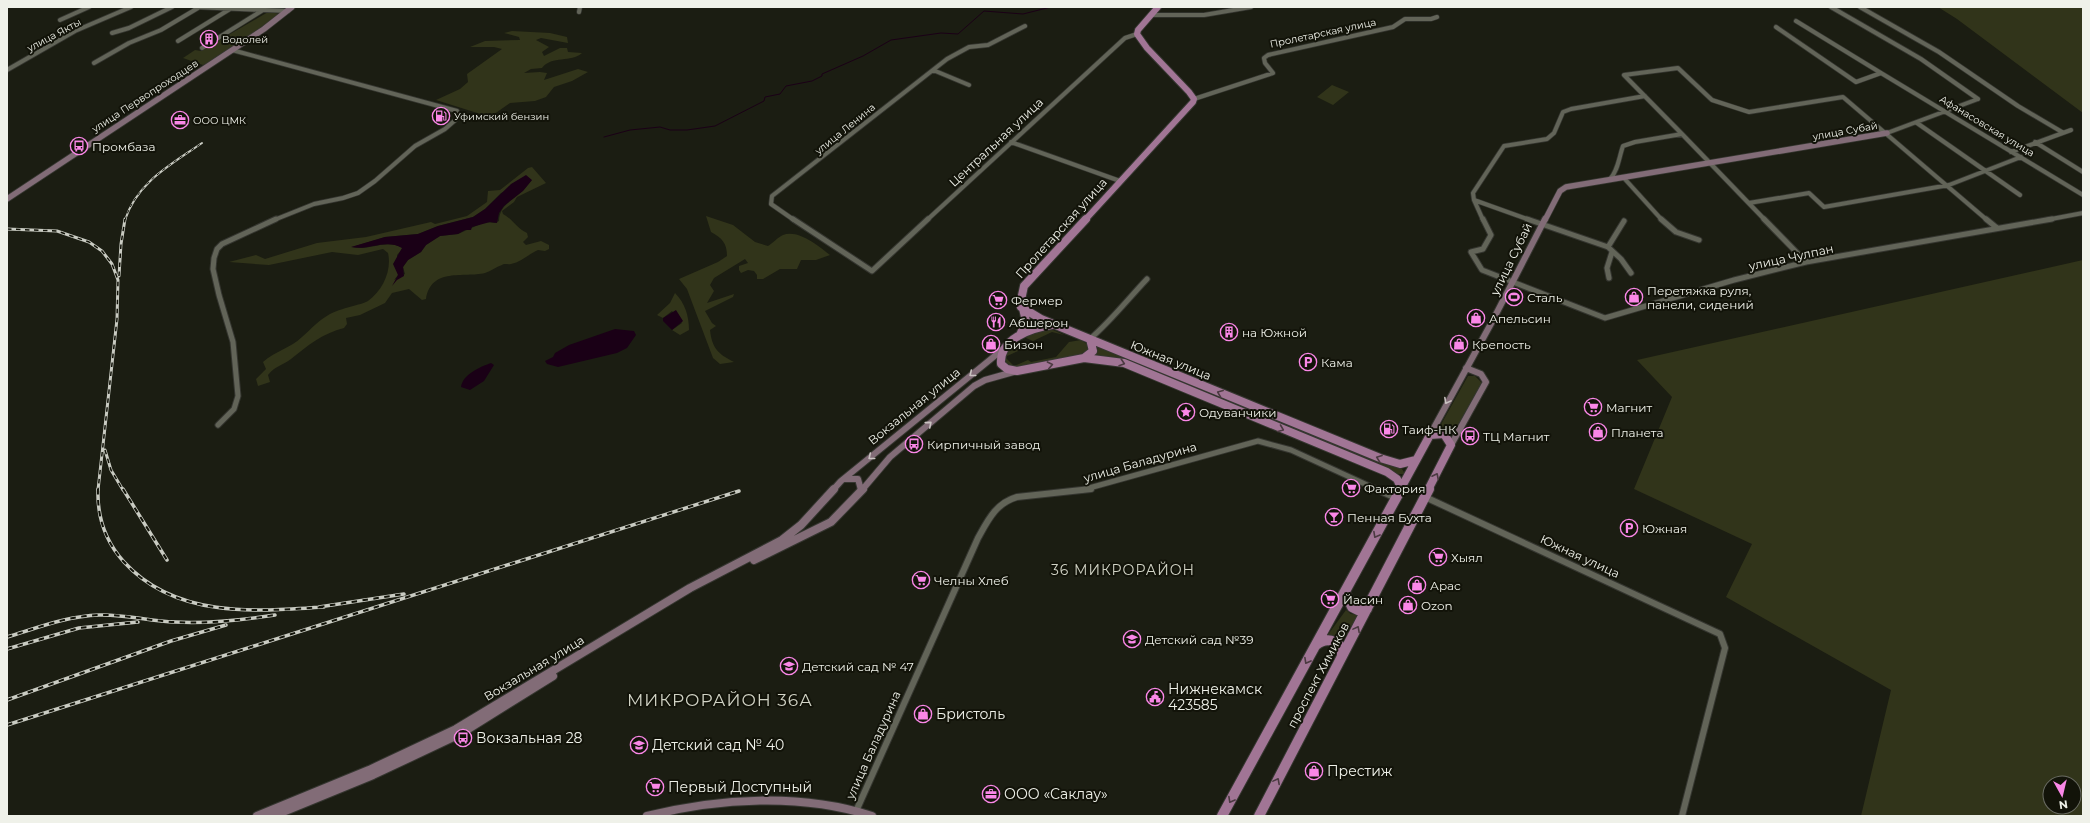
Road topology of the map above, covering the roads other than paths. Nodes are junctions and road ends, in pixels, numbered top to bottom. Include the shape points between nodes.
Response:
1 (89, 7) edge
2 (131, 7) edge
3 (172, 7) edge
4 (196, 7) edge
5 (580, 7) edge
6 (1158, 7) edge
7 (1251, 7) edge
8 (1832, 7) edge
9 (1860, 7) edge
10 (230, 9) junction
11 (290, 9) edge
12 (263, 10) junction
13 (579, 12) dead end
14 (1152, 15) junction
15 (1437, 17) dead end
16 (60, 20) dead end
17 (1796, 22) dead end
18 (1025, 26) dead end
19 (1776, 27) dead end
20 (112, 33) dead end
21 (1138, 34) junction
22 (178, 41) dead end
23 (202, 48) dead end
24 (232, 50) junction
25 (94, 63) dead end
26 (7, 70) edge
27 (933, 70) junction
28 (1881, 73) junction
29 (969, 85) dead end
30 (1645, 96) junction
31 (1194, 99) junction
32 (1945, 112) junction
33 (1917, 123) junction
34 (2071, 130) dead end
35 (2062, 132) junction
36 (1887, 133) junction
37 (1682, 134) junction
38 (1012, 142) junction
39 (2035, 142) junction
40 (2011, 152) junction
41 (2021, 157) junction
42 (1710, 162) junction
43 (1985, 172) junction
44 (2083, 172) edge
45 (1623, 177) junction
46 (1610, 179) junction
47 (1120, 181) junction
48 (1949, 186) junction
49 (2020, 195) dead end
50 (2083, 195) edge
51 (7, 199) edge
52 (1474, 200) junction
53 (1749, 203) junction
54 (2083, 213) edge
55 (1624, 221) dead end
56 (1541, 222) junction
57 (1997, 228) junction
58 (1699, 240) dead end
59 (1608, 247) junction
60 (1612, 252) junction
61 (1806, 262) junction
62 (872, 271) joint
63 (1631, 273) dead end
64 (1609, 278) dead end
65 (1147, 279) dead end
66 (1511, 282) junction
67 (1022, 307) junction
68 (1056, 325) junction
69 (1020, 335) junction
70 (1090, 339) junction
71 (1002, 350) junction
72 (1084, 358) junction
73 (1466, 368) junction
74 (1017, 371) junction
75 (1242, 402) junction
76 (1237, 411) junction
77 (218, 425) dead end
78 (1430, 435) junction
79 (1451, 445) junction
80 (1416, 460) junction
81 (841, 481) junction
82 (1401, 488) junction
83 (861, 490) junction
84 (1425, 497) junction
85 (1396, 498) junction
86 (809, 516) junction
87 (823, 527) junction
88 (1345, 592) junction
89 (1367, 609) junction
90 (1316, 645) junction
91 (1341, 658) junction
92 (857, 810) junction
93 (257, 816) edge
94 (273, 816) edge
95 (647, 816) edge
96 (872, 816) edge
97 (1222, 816) edge
98 (1259, 816) edge
99 (1682, 816) edge

1 - 16 street, улица Якты
2 - 26 street, улица Якты via 75,31
3 - 20 street via 129,28
4 - 10 street
4 - 25 street via 161,30 129,43
5 - 13 street
6 - 14 main road
7 - 14 street via 1204,15
8 - 32 street, улица Субай via 1921,59 1978,100
9 - 35 street via 1940,52 2018,106
10 - 12 street
10 - 22 street
11 - 12 street
11 - 24 street, улица Первопроходцев
12 - 23 street
14 - 21 main road via 1138,30
15 - 31 street, Пролетарская улица via 1405,19 1393,28 1268,55 1264,58 1265,63 1274,73
17 - 28 street, Афанасовская улица
18 - 27 street, улица Ленина via 988,45 969,48 947,59
19 - 28 street via 1856,82
21 - 31 main road via 1146,48
21 - 38 street, Центральная улица via 1125,38
24 - 51 street, улица Первопроходцев
24 - 77 street via 456,111 460,116 415,147 367,187 347,197 310,205 234,236 217,249 214,253 215,279 219,302 226,314 233,343 234,374 238,394 235,407
27 - 29 street
27 - 62 street, улица Ленина via 772,196 771,204
28 - 32 street, Афанасовская улица
30 - 36 street via 1624,76 1678,68 1712,100 1749,112 1843,97
30 - 37 street
30 - 52 street via 1571,109 1563,112 1554,133 1547,139 1504,146 1473,193
31 - 47 main road, Пролетарская улица
32 - 33 street, улица Субай
32 - 40 street, Афанасовская улица
33 - 36 street, улица Субай
33 - 43 street
34 - 35 street
35 - 39 street
36 - 42 street, улица Субай
36 - 48 street
37 - 42 street
37 - 46 street via 1623,146 1615,174
38 - 47 street
38 - 62 street, Центральная улица
39 - 40 street
39 - 44 street
40 - 41 street, Афанасовская улица
41 - 43 street
41 - 50 street, Афанасовская улица
42 - 45 street, улица Субай
42 - 53 street
43 - 48 street
43 - 49 street
45 - 46 street, улица Субай
45 - 58 street via 1656,216 1676,232
46 - 56 street, улица Субай via 1566,187 1560,191
47 - 67 main road, Пролетарская улица via 1024,286 1020,296
48 - 53 street via 1824,207 1809,193
48 - 57 street
52 - 56 street
52 - 66 street via 1491,235 1483,249 1471,252 1482,270
53 - 61 street
54 - 57 street, улица Чулпан
55 - 59 street
56 - 59 street, улица Субай
56 - 66 street, улица Субай
57 - 61 street, улица Чулпан
59 - 60 street
60 - 63 street
60 - 64 street via 1605,272
61 - 66 street, улица Чулпан via 1605,318
65 - 70 street via 1110,322
66 - 73 street, улица Субай
67 - 68 main road
67 - 69 main road, Пролетарская улица via 1026,321
68 - 69 main road, Вокзальная улица via 1038,327
68 - 70 main road
69 - 71 main road, Вокзальная улица
70 - 72 main road via 1093,351
75 -> 70 main road, Южная улица
71 - 74 main road via 999,359 1001,364 1007,369
71 -> 81 street, Вокзальная улица
74 -> 72 main road, Вокзальная улица
72 -> 76 main road, Южная улица via 1124,363
73 -> 78 street, проспект Химиков
73 - 79 street, проспект Химиков via 1481,374 1486,382
83 -> 74 street, Вокзальная улица via 890,457 974,386 985,380
75 - 76 main road via 1244,408
80 -> 75 main road, Южная улица via 1400,464 1380,458
76 -> 82 main road, Южная улица via 1387,472 1396,479
78 - 79 main road via 1444,434
78 - 80 main road, проспект Химиков
84 -> 79 main road, проспект Химиков
80 - 82 main road, проспект Химиков
81 - 83 street via 858,479
81 - 86 street, Вокзальная улица
82 - 85 main road, проспект Химиков
83 - 87 street, Вокзальная улица via 838,516
84 - 89 main road, проспект Химиков
84 - 99 street, Южная улица via 1716,632 1723,638 1725,648
85 -> 88 main road, проспект Химиков
85 - 92 street, улица Баладурина via 1291,450 1258,441 1240,444 1090,489 1026,495 1007,500 990,516 978,538
86 - 87 street via 812,526
86 - 93 street, Вокзальная улица via 793,533 782,540 690,588 456,729 369,770
87 - 94 street, Вокзальная улица via 696,589 460,734 372,775
88 - 89 main road via 1351,607 1355,610
88 - 90 main road, проспект Химиков
91 -> 89 main road, проспект Химиков
90 - 91 main road via 1324,640 1335,641 1342,649
90 -> 97 main road, проспект Химиков
98 -> 91 main road, проспект Химиков
92 - 95 street via 791,803 748,802 683,807
92 - 96 street

